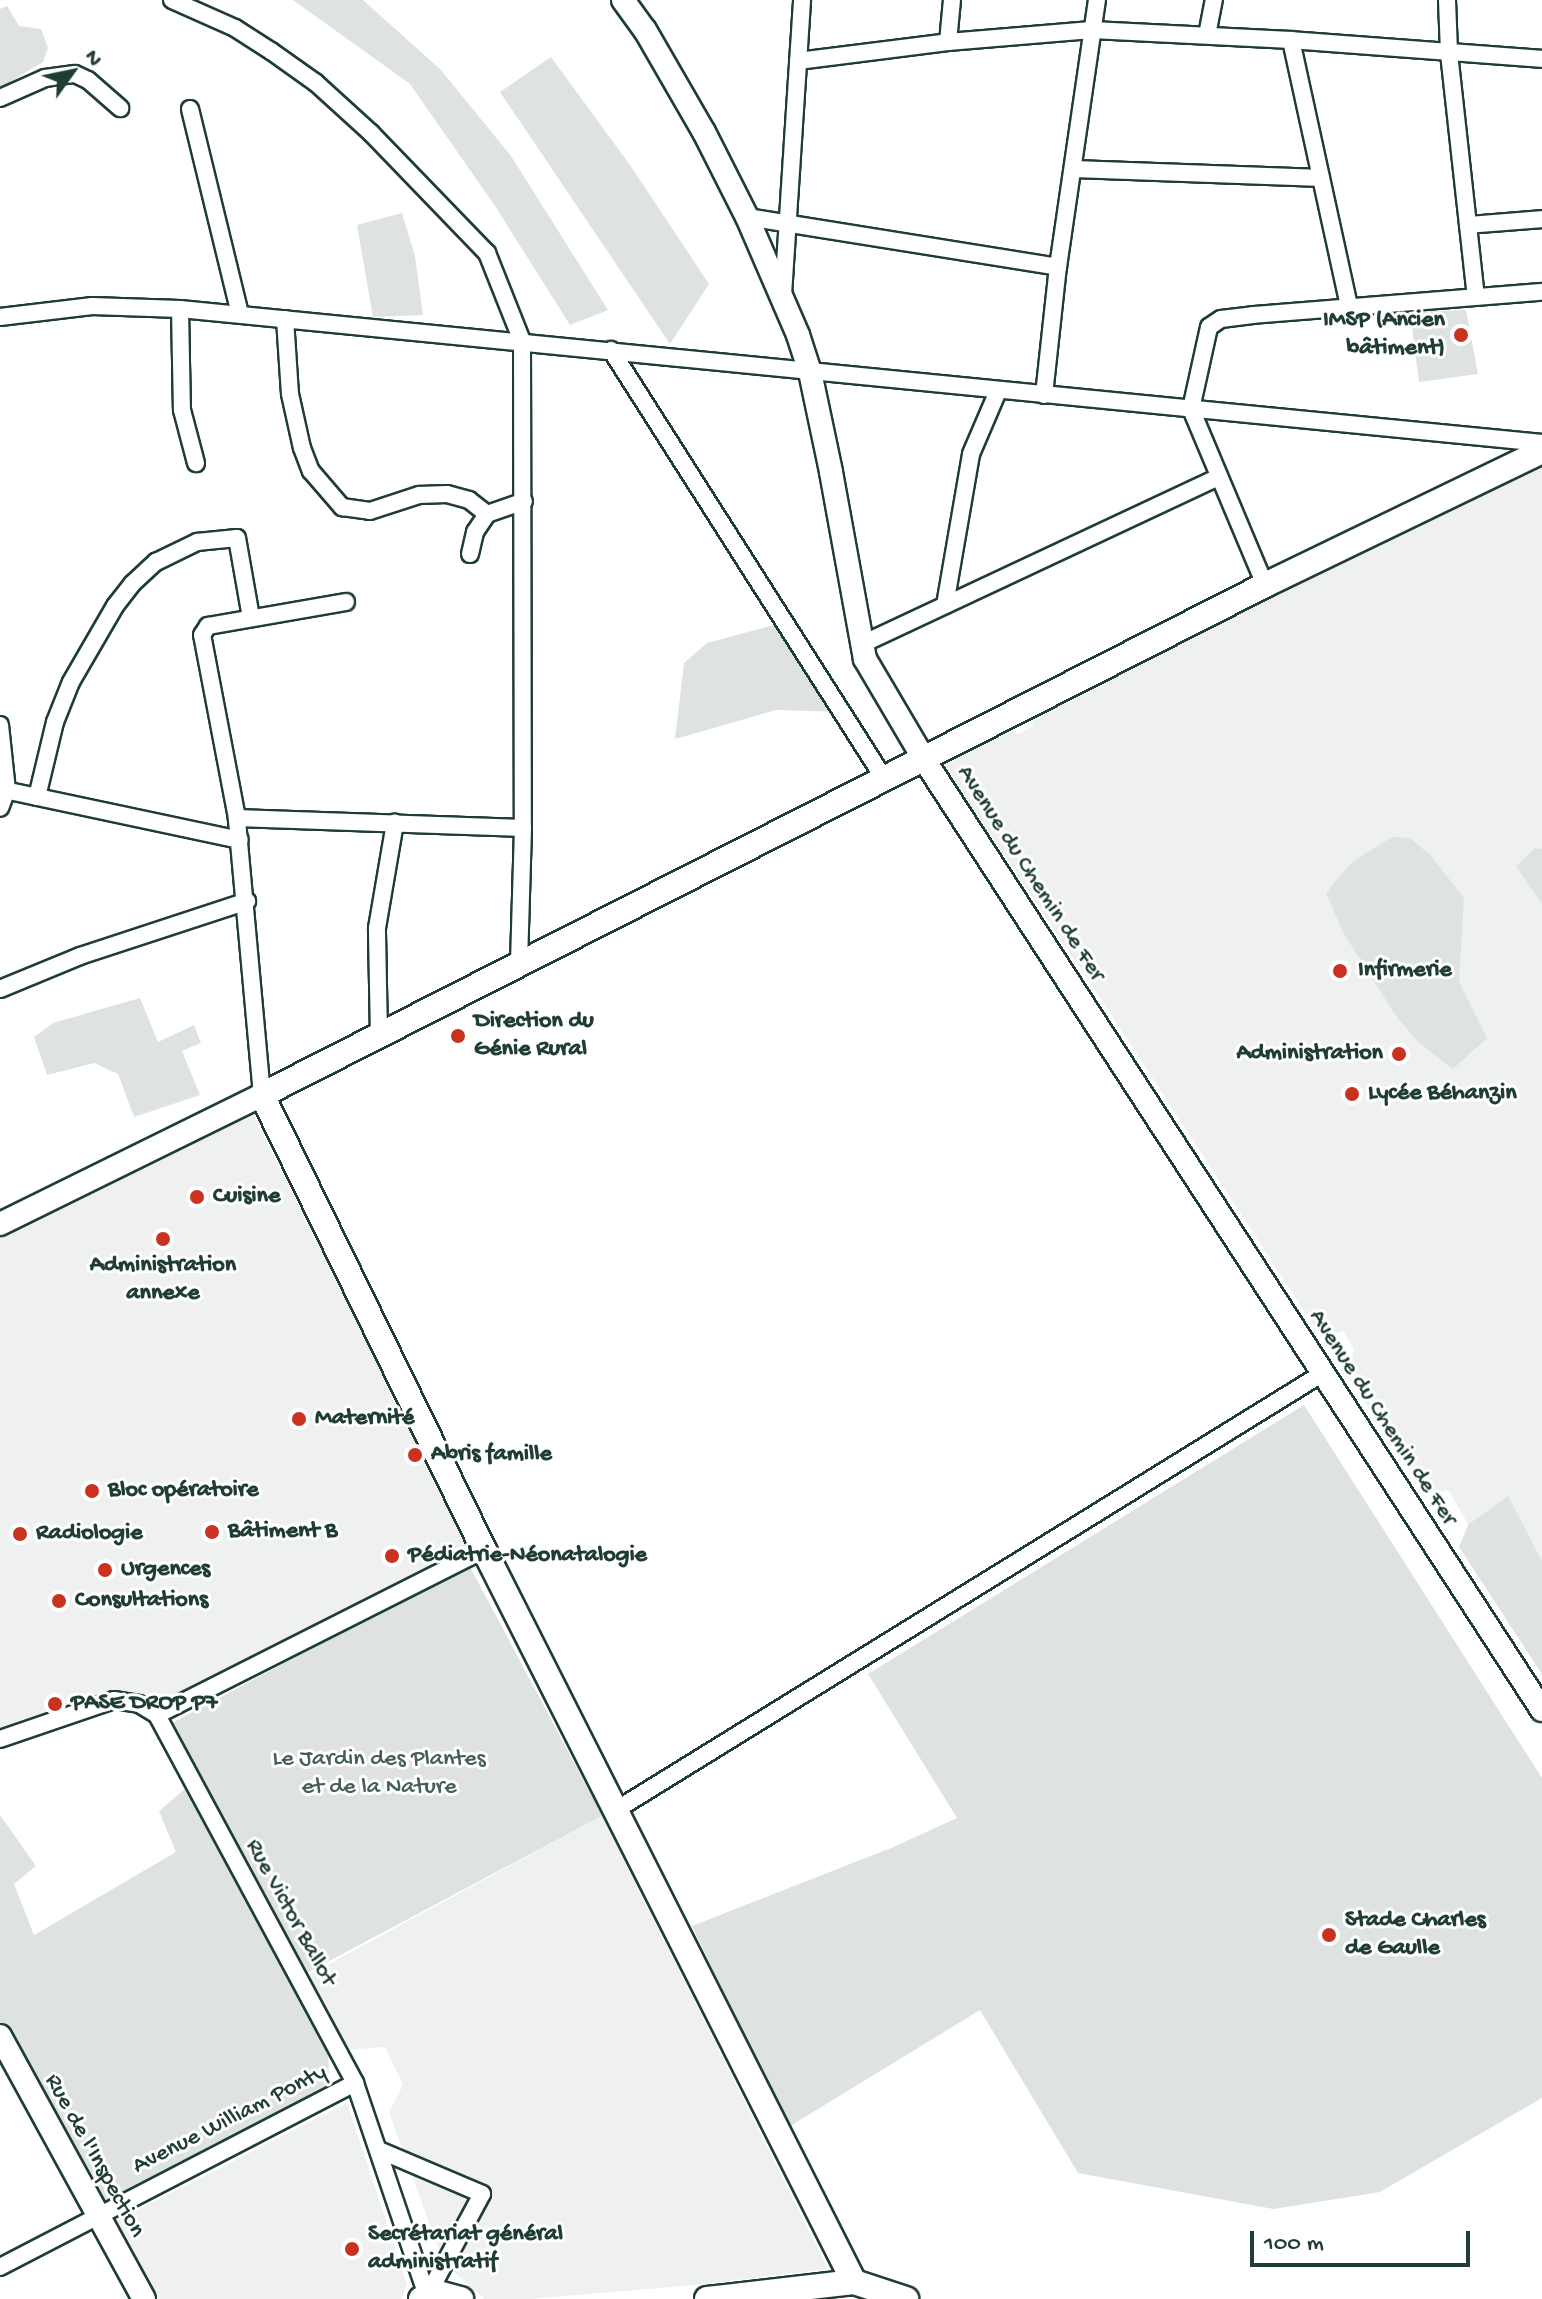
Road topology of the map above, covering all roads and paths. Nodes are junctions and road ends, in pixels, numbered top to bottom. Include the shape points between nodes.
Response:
1 (172, 0) edge
2 (623, 0) edge
3 (802, 0) edge
4 (952, 0) edge
5 (1097, 0) edge
6 (1214, 0) edge
7 (1447, 0) edge
8 (1092, 30) junction
9 (1207, 35) junction
10 (1291, 40) junction
11 (948, 42) junction
12 (1449, 53) junction
13 (1542, 59) edge
14 (798, 61) junction
15 (0, 98) edge
16 (120, 108) dead end
17 (190, 109) dead end
18 (1075, 169) junction
19 (1321, 178) junction
20 (747, 217) junction
21 (1542, 219) edge
22 (786, 225) junction
23 (1468, 225) junction
24 (1058, 267) junction
25 (1542, 292) edge
26 (783, 297) junction
27 (1476, 297) junction
28 (1349, 305) junction
29 (180, 309) junction
30 (240, 314) junction
31 (0, 317) edge
32 (285, 319) junction
33 (522, 341) junction
34 (611, 350) junction
35 (810, 372) junction
36 (998, 391) junction
37 (1044, 395) junction
38 (1191, 409) junction
39 (1542, 443) edge
40 (1542, 451) edge
41 (196, 463) dead end
42 (1219, 477) junction
43 (524, 501) junction
44 (487, 514) junction
45 (470, 554) dead end
46 (1265, 585) junction
47 (346, 602) dead end
48 (945, 605) junction
49 (251, 617) junction
50 (860, 645) junction
51 (0, 725) edge
52 (925, 761) junction
53 (885, 780) junction
54 (4, 790) edge
55 (37, 797) junction
56 (0, 808) edge
57 (237, 818) junction
58 (395, 823) junction
59 (523, 828) junction
60 (240, 840) junction
61 (247, 901) junction
62 (519, 965) junction
63 (0, 989) edge
64 (379, 1037) junction
65 (262, 1095) junction
66 (0, 1224) edge
67 (1323, 1373) junction
68 (484, 1550) junction
69 (1542, 1710) edge
70 (157, 1715) junction
71 (0, 1739) edge
72 (616, 1810) junction
73 (0, 2036) edge
74 (355, 2083) junction
75 (379, 2150) junction
76 (95, 2216) junction
77 (0, 2267) edge
78 (857, 2291) edge
79 (424, 2297) edge
80 (144, 2299) edge
81 (461, 2299) edge
82 (707, 2299) edge
83 (906, 2299) edge

1 - 33 street via 271,51 371,133 487,253
2 - 20 street, Avenue du Chemin de Fer via 697,119
3 - 14 street
4 - 11 street
5 - 8 street
6 - 9 street
7 - 12 street
8 - 9 street
8 - 11 street
8 - 18 street
9 - 10 street
10 - 12 street
10 - 19 street
11 - 14 street
12 - 13 street
12 - 23 street
14 - 22 street
15 - 16 street via 45,78 75,74
17 - 30 street
18 - 19 street
18 - 24 street
19 - 28 street
20 - 22 street
20 - 26 street, Avenue du Chemin de Fer
21 - 23 street
22 - 24 street
22 - 26 street
23 - 27 street
24 - 37 street
25 - 27 street
26 - 35 street, Avenue du Chemin de Fer
27 - 28 street
28 - 38 street via 1221,319 1204,339
29 - 30 street
29 - 31 street via 92,306
29 - 41 street via 182,410
30 - 32 street
32 - 33 street
32 - 44 street via 294,424 311,471 333,499 355,512 419,495 447,494 469,500
33 - 34 street
33 - 43 street
34 - 35 street
34 - 53 street
35 - 36 street
35 - 50 street, Avenue du Chemin de Fer
36 - 37 street
36 - 48 street via 971,454
37 - 38 street
38 - 39 street
38 - 42 street
40 - 46 main road
42 - 46 street
42 - 48 street
43 - 44 street
43 - 59 street
44 - 45 street via 475,532
46 - 52 main road
47 - 49 street
48 - 50 street
49 - 55 street via 237,538 197,542 156,562 115,606 71,682 55,722
49 - 57 street via 208,626 202,635
50 - 52 street, Avenue du Chemin de Fer
51 - 54 street
52 - 53 main road
52 - 67 street, Avenue du Chemin de Fer
53 - 62 main road
54 - 55 street
54 - 56 street
55 - 60 street
57 - 58 street
57 - 60 street
58 - 59 street
58 - 64 street via 377,928
59 - 62 street
60 - 61 street
61 - 63 street via 80,956
61 - 65 street
62 - 64 main road
64 - 65 main road
65 - 66 street
65 - 68 main road
67 - 69 street, Avenue du Chemin de Fer
67 - 72 street
68 - 70 street
68 - 72 main road
70 - 71 street via 127,1701 98,1705
70 - 74 street, Rue Victor Ballot
72 - 78 main road
73 - 76 street, Rue de l'Inspection
74 - 75 street, Rue Victor Ballot
74 - 76 street, Avenue William Ponty
75 - 79 street, Rue Victor Ballot
75 - 79 street via 482,2194
76 - 77 street, Avenue William Ponty
76 - 80 street, Rue de l'Inspection
78 - 82 main road
78 - 83 main road
79 - 81 main road via 444,2293

